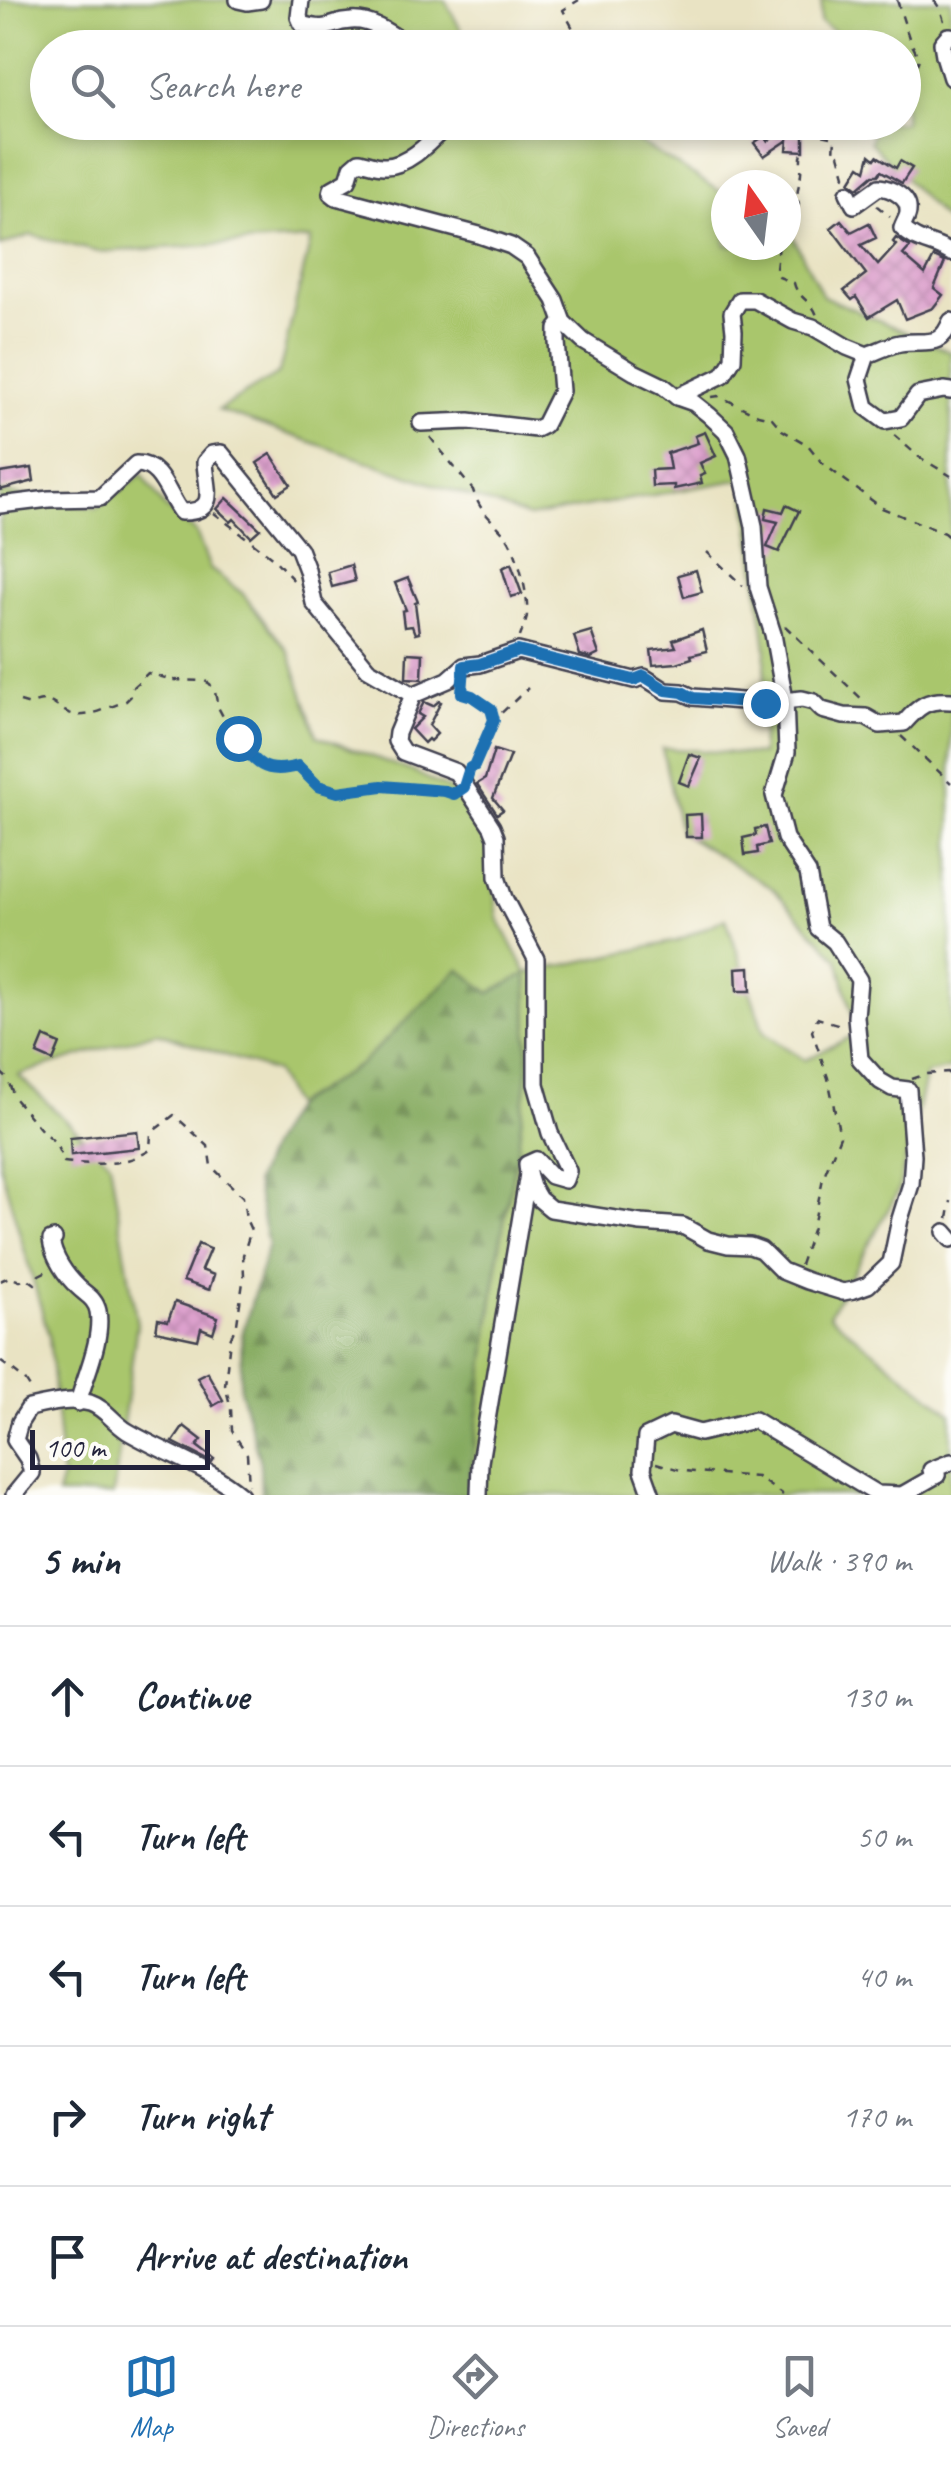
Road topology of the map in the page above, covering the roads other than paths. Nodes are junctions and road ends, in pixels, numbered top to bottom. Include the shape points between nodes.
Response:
1 (238, 0) edge
2 (262, 0) edge
3 (301, 0) edge
4 (320, 30) edge
5 (320, 30) edge
6 (383, 30) edge
7 (950, 36) edge
8 (951, 78) edge
9 (432, 140) edge
10 (848, 193) road end
11 (951, 253) edge
12 (951, 321) edge
13 (563, 322) junction
14 (867, 355) junction
15 (951, 392) edge
16 (678, 398) junction
17 (422, 423) road end
18 (0, 505) edge
19 (414, 695) junction
20 (784, 700) junction
21 (951, 700) edge
22 (528, 1174) junction
23 (54, 1238) dead end
24 (78, 1403) junction
25 (951, 1462) edge
26 (944, 1477) edge
27 (14, 1495) edge
28 (244, 1495) edge
29 (479, 1495) edge
30 (652, 1495) edge

1 - 2 street
3 - 5 street via 302,24
4 - 6 street via 346,21
7 - 8 street via 942,43
9 - 13 street via 398,163 359,161 331,193 511,246 526,257
10 - 11 street via 854,205 883,186 907,202 902,228
12 - 14 street via 934,342 897,343
13 - 16 street
13 - 17 street via 556,342 562,391 544,425 536,430
14 - 15 street via 859,379 866,407 886,421 901,418 918,396
14 - 16 street via 755,300 740,300 732,313 733,358 723,375
16 - 20 street via 710,416 738,454
18 - 19 street via 94,500 144,464 181,512 192,512 210,494 205,462 222,453 299,549 314,603 368,669
19 - 20 street via 464,666 518,651 634,680 644,676 693,698
19 - 22 street via 396,742 403,752 456,772 496,837 497,877 536,959 536,1084 568,1172 565,1180 551,1176 536,1160 527,1164
20 - 21 street via 814,702 880,725 904,723 928,701
20 - 22 street via 787,752 774,795 785,838 808,873 818,928 859,980 860,1059 880,1081 908,1090 914,1156 891,1263 868,1285 843,1292 782,1270 761,1250 708,1240 683,1226 551,1209
22 - 29 street
23 - 24 street via 52,1253 99,1314
24 - 27 street via 29,1408 16,1440 32,1473
24 - 28 street via 106,1412 124,1430
25 - 26 street via 931,1470
26 - 30 street via 902,1495 877,1494 754,1420 700,1432 671,1425 646,1437 643,1470

